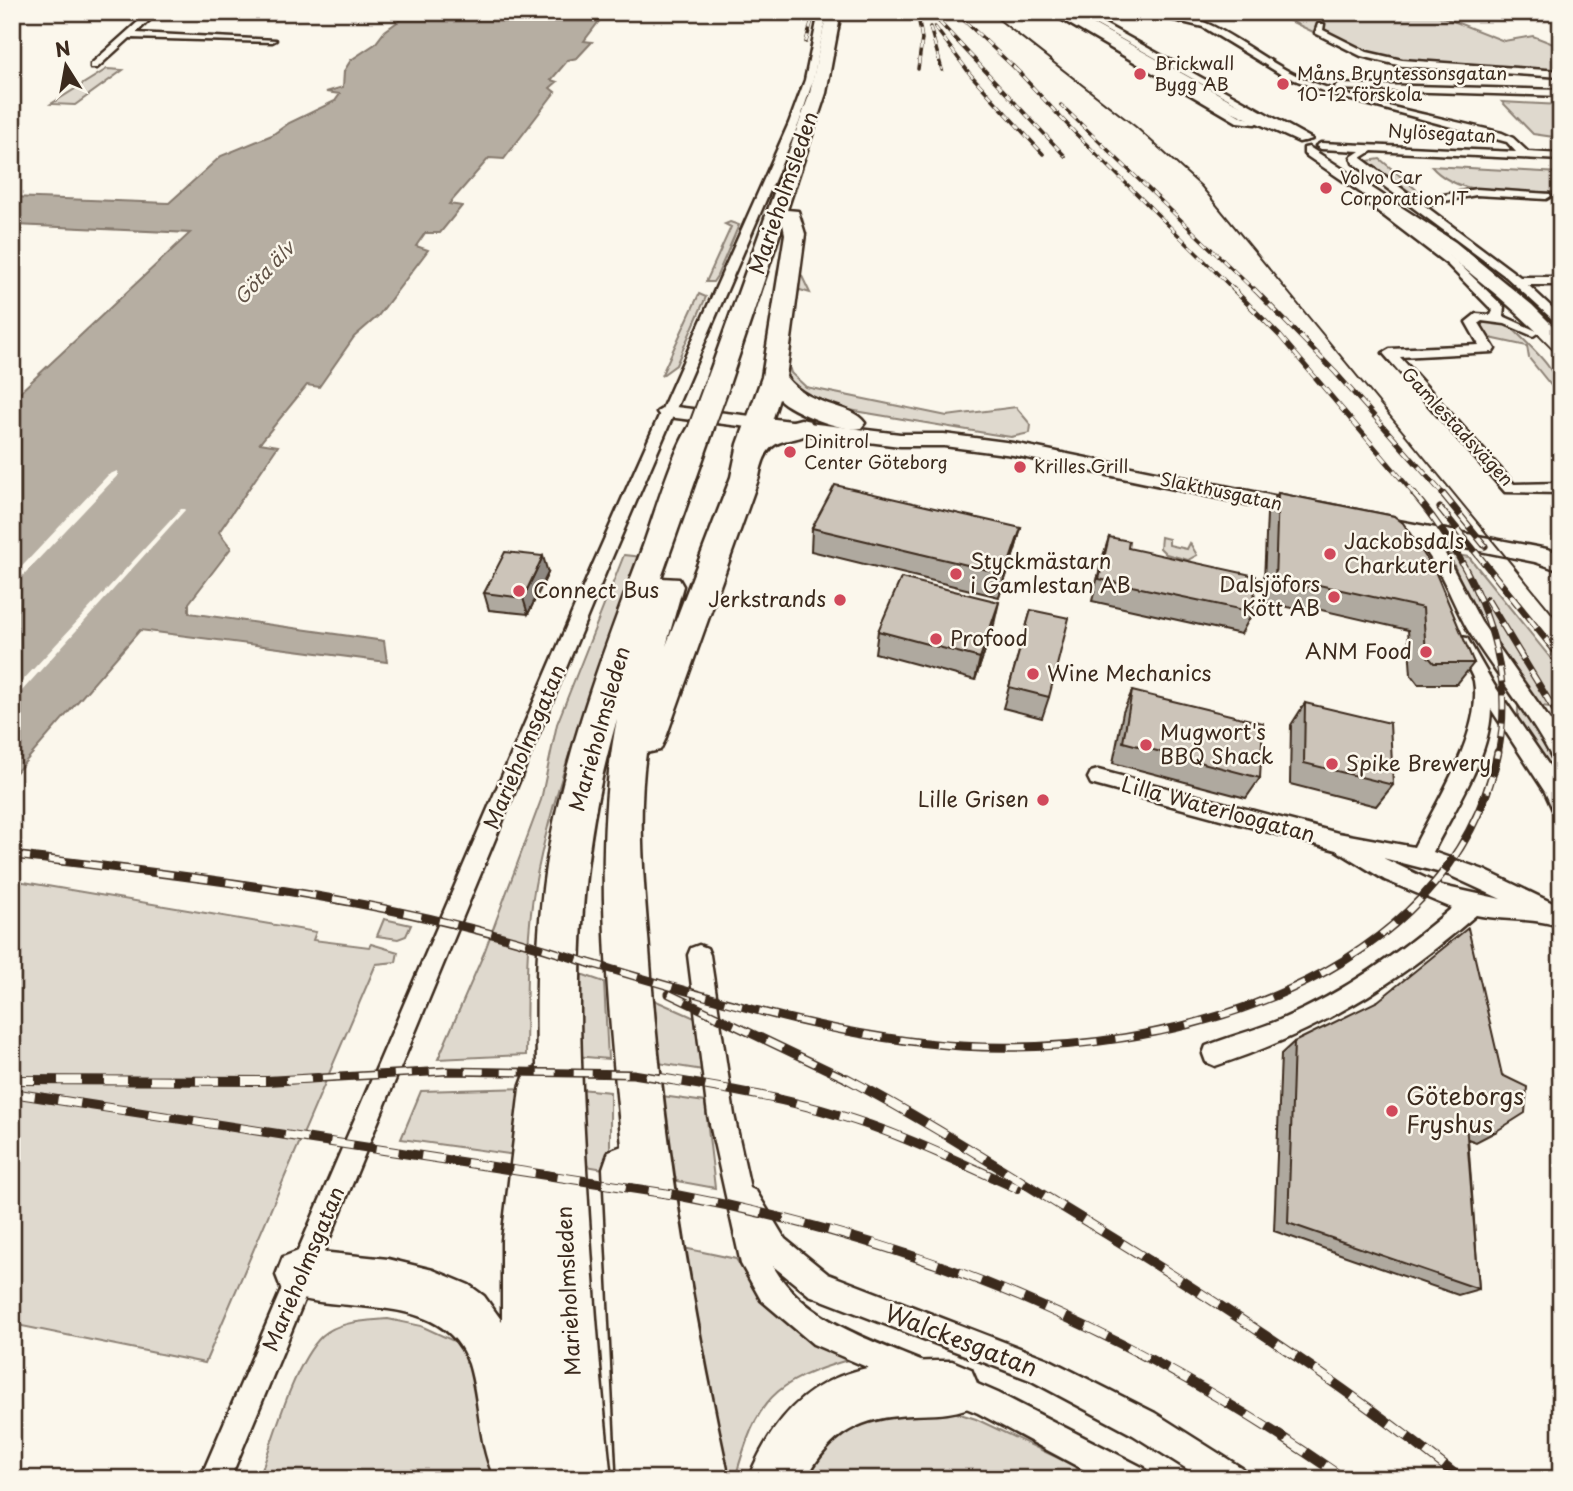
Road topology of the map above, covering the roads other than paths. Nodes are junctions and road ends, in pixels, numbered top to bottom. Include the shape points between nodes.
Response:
1 (153, 12) edge
2 (822, 12) edge
3 (834, 12) edge
4 (845, 12) edge
5 (1053, 12) edge
6 (1063, 12) edge
7 (1077, 12) edge
8 (1149, 13) edge
9 (1088, 22) junction
10 (1321, 26) dead end
11 (127, 35) junction
12 (272, 40) dead end
13 (94, 66) dead end
14 (1561, 74) edge
15 (1325, 89) junction
16 (1561, 93) edge
17 (1360, 101) junction
18 (1223, 102) junction
19 (1340, 105) dead end
20 (1255, 121) junction
21 (1306, 143) junction
22 (1366, 147) junction
23 (1525, 156) junction
24 (1561, 157) edge
25 (1546, 196) dead end
26 (1418, 203) junction
27 (792, 215) junction
28 (1457, 259) junction
29 (1481, 273) junction
30 (1519, 281) junction
31 (1561, 281) edge
32 (1496, 317) junction
33 (1561, 323) edge
34 (1533, 332) junction
35 (1561, 345) edge
36 (1561, 364) edge
37 (774, 377) junction
38 (725, 386) junction
39 (670, 406) junction
40 (760, 415) junction
41 (852, 423) junction
42 (801, 427) junction
43 (710, 428) junction
44 (944, 440) junction
45 (751, 453) junction
46 (1561, 488) edge
47 (1326, 514) edge
48 (1349, 518) edge
49 (1415, 540) junction
50 (1554, 556) edge
51 (1426, 570) edge
52 (1455, 631) edge
53 (1482, 682) junction
54 (1561, 757) edge
55 (1098, 778) dead end
56 (1561, 806) edge
57 (625, 818) junction
58 (1338, 842) junction
59 (1419, 858) junction
60 (624, 895) junction
61 (1469, 906) junction
62 (1552, 914) edge
63 (699, 955) dead end
64 (556, 970) junction
65 (1214, 1054) dead end
66 (732, 1167) junction
67 (301, 1275) junction
68 (951, 1388) junction
69 (644, 1468) edge
70 (215, 1479) edge
71 (515, 1479) edge
72 (530, 1479) edge
73 (583, 1479) edge
74 (701, 1479) edge
75 (776, 1479) edge
76 (1133, 1479) edge
77 (1231, 1479) edge

1 - 11 street
2 - 39 street, Marieholmsgatan via 794,123
3 - 38 highway, Marieholmsleden via 818,93
4 - 27 highway, Marieholmsleden via 833,80
5 - 20 street via 1240,120
6 - 9 street
7 - 9 street
8 - 15 street via 1206,25 1269,64
9 - 18 street
9 - 21 street
10 - 14 street via 1318,31 1351,48 1393,61
11 - 12 street
11 - 13 street
15 - 16 street
15 - 17 street
17 - 19 street
17 - 23 street via 1499,135
18 - 20 street
18 - 21 street
20 - 21 street
21 - 22 street, Nylösegatan
21 - 28 street
22 - 23 street, Nylösegatan
22 - 26 street via 1357,161
23 - 24 street, Nylösegatan
25 - 26 street via 1476,192
26 - 30 street
27 - 37 highway via 796,234
27 - 38 highway, Marieholmsleden
28 - 29 street
28 - 32 street via 1500,310
29 - 34 street
29 - 35 street
30 - 31 street
30 - 33 street
32 - 34 street
32 - 46 street, Gamlestadsvägen via 1472,322 1488,349 1390,353 1510,489
34 - 36 street
37 - 40 highway
37 - 41 highway via 797,404
38 - 43 highway, Marieholmsleden
39 - 40 street, Slakthusgatan
39 - 67 street, Marieholmsgatan
40 - 41 street, Slakthusgatan
40 - 42 street, Slakthusgatan
40 - 45 highway
41 - 44 street, Slakthusgatan via 905,429
42 - 44 street, Slakthusgatan via 900,440
42 - 45 highway via 768,436
43 - 57 highway, Marieholmsleden via 644,671 630,744
43 - 64 highway, Marieholmsleden via 611,680 572,829
44 - 47 street, Slakthusgatan via 1013,449
45 - 57 highway
48 - 49 street
49 - 50 street
49 - 51 street
49 - 54 street via 1437,549 1475,627 1519,686
52 - 53 street
53 - 56 street via 1541,768
53 - 59 street via 1481,724
55 - 58 street, Lilla Waterloogatan
57 - 60 highway, Marieholmsleden
58 - 59 street, Lilla Waterloogatan
58 - 61 street, Lilla Waterloogatan via 1380,867
59 - 62 street, Lilla Waterloogatan via 1462,870
60 - 69 highway via 618,1007
60 - 74 highway, Marieholmsleden via 644,1156
61 - 62 street, Lilla Waterloogatan
61 - 65 street via 1415,955 1357,994 1285,1031
63 - 66 street, Walckesgatan
64 - 72 highway via 527,1240
64 - 73 highway, Marieholmsleden via 571,1357
66 - 68 street, Walckesgatan via 751,1254 771,1290 823,1334
66 - 77 street, Walckesgatan via 771,1248 799,1273 880,1311 1038,1369 1144,1424
67 - 70 street, Marieholmsgatan
67 - 71 highway via 432,1295 466,1313 490,1348
68 - 75 highway via 902,1387 859,1394 830,1410 802,1435
68 - 76 street, Walckesgatan via 988,1402

